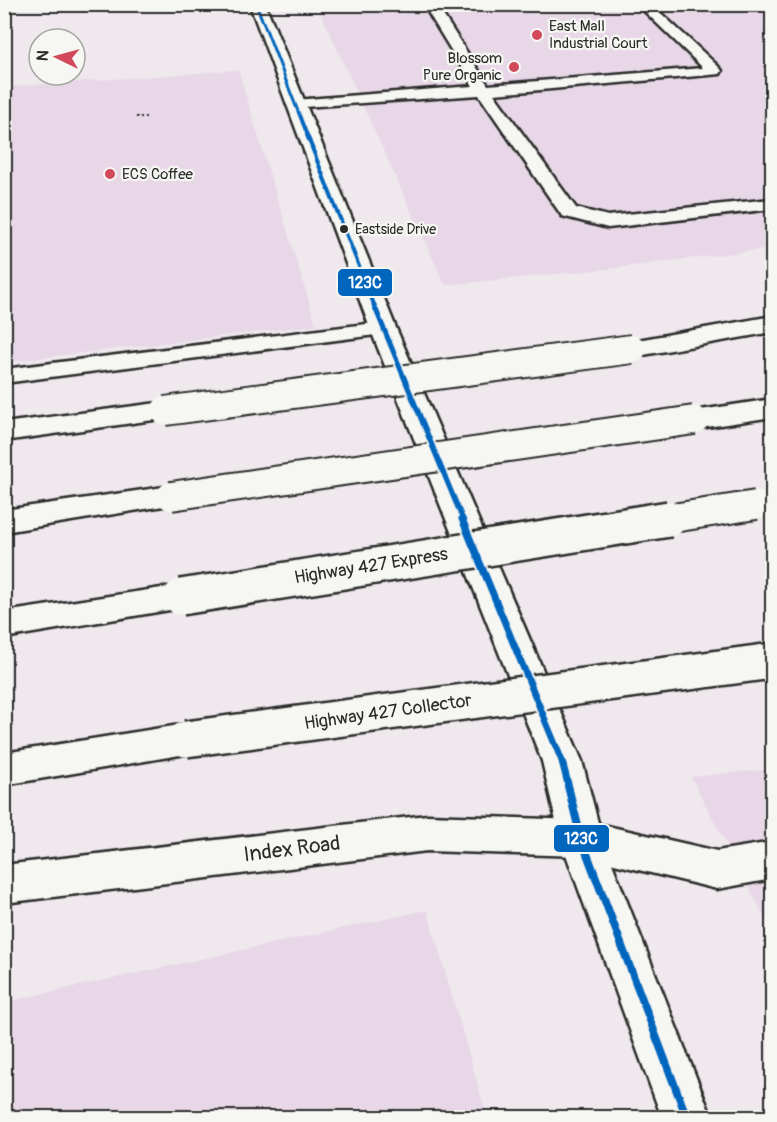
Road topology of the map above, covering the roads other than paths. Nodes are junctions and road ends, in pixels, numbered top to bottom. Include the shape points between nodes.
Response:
1 (429, 4) edge
2 (643, 4) edge
3 (258, 5) edge
4 (484, 91) junction
5 (295, 105) junction
6 (772, 204) edge
7 (772, 324) edge
8 (383, 328) junction
9 (4, 376) edge
10 (772, 408) edge
11 (4, 432) edge
12 (764, 504) edge
13 (4, 520) edge
14 (4, 625) edge
15 (772, 660) edge
16 (4, 769) edge
17 (581, 838) junction
18 (772, 861) edge
19 (4, 884) edge
20 (687, 1118) edge

1 - 4 lane
2 - 4 lane via 715,71
3 - 5 main road
4 - 5 lane
4 - 6 lane via 569,212 608,222
5 - 8 main road
7 - 11 main road, bridge via 632,349
8 - 9 lane
8 - 17 main road via 562,761
10 - 13 main road, bridge
12 - 14 main road, Highway 427 Express, bridge
15 - 16 main road, Highway 427 Collector, bridge via 186,739
17 - 18 main road, Index Road via 717,870
17 - 19 main road, Index Road via 428,833
17 - 20 main road

